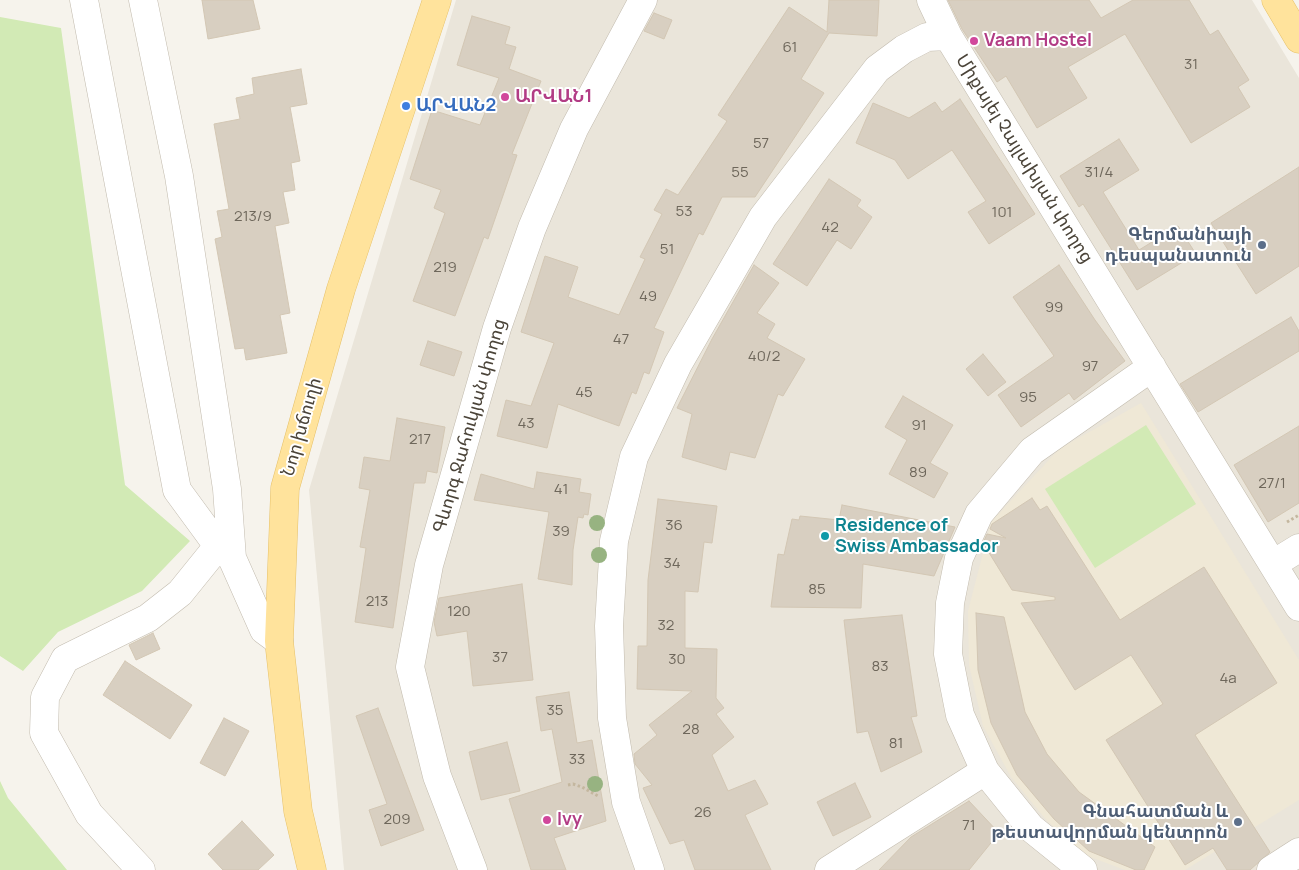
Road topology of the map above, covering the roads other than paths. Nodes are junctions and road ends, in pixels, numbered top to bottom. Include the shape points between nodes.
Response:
1 (84, 0) edge
2 (144, 0) edge
3 (437, 0) edge
4 (643, 0) edge
5 (931, 0) edge
6 (1276, 0) edge
7 (948, 36) junction
8 (1299, 39) edge
9 (1152, 367) junction
10 (1299, 548) edge
11 (225, 552) junction
12 (1273, 564) junction
13 (1299, 607) edge
14 (279, 641) junction
15 (984, 771) junction
16 (1299, 852) edge
17 (141, 870) edge
18 (312, 870) edge
19 (473, 870) edge
20 (650, 870) edge
21 (829, 870) edge
22 (1083, 870) edge
23 (1271, 870) edge

1 - 11 street via 177,490
2 - 11 street via 179,176 227,489
3 - 14 main road, Նոր խճուղի via 341,289 285,488
4 - 19 street, Գևորգ Ջահուկյան փողոց via 574,129 532,228 497,328 430,566 410,667 437,776
5 - 7 street, Միքայել Չայլախյան փողոց
6 - 8 main road
7 - 9 street, Միքայել Չայլախյան փողոց
7 - 20 street via 927,37 877,69 763,217 678,364 634,457 614,541 609,626 612,718 626,802
9 - 12 street, Միքայել Չայլախյան փողոց
9 - 15 street via 1032,451 979,514 959,558 950,603 948,654 960,715
10 - 12 street
11 - 14 street via 264,630
11 - 17 street via 148,618 65,659 45,697 44,733 89,814
12 - 13 street, Միքայել Չայլախյան փողոց
14 - 18 main road, Նոր խճուղի via 298,810
15 - 21 street
15 - 22 street via 1031,828
16 - 23 street

